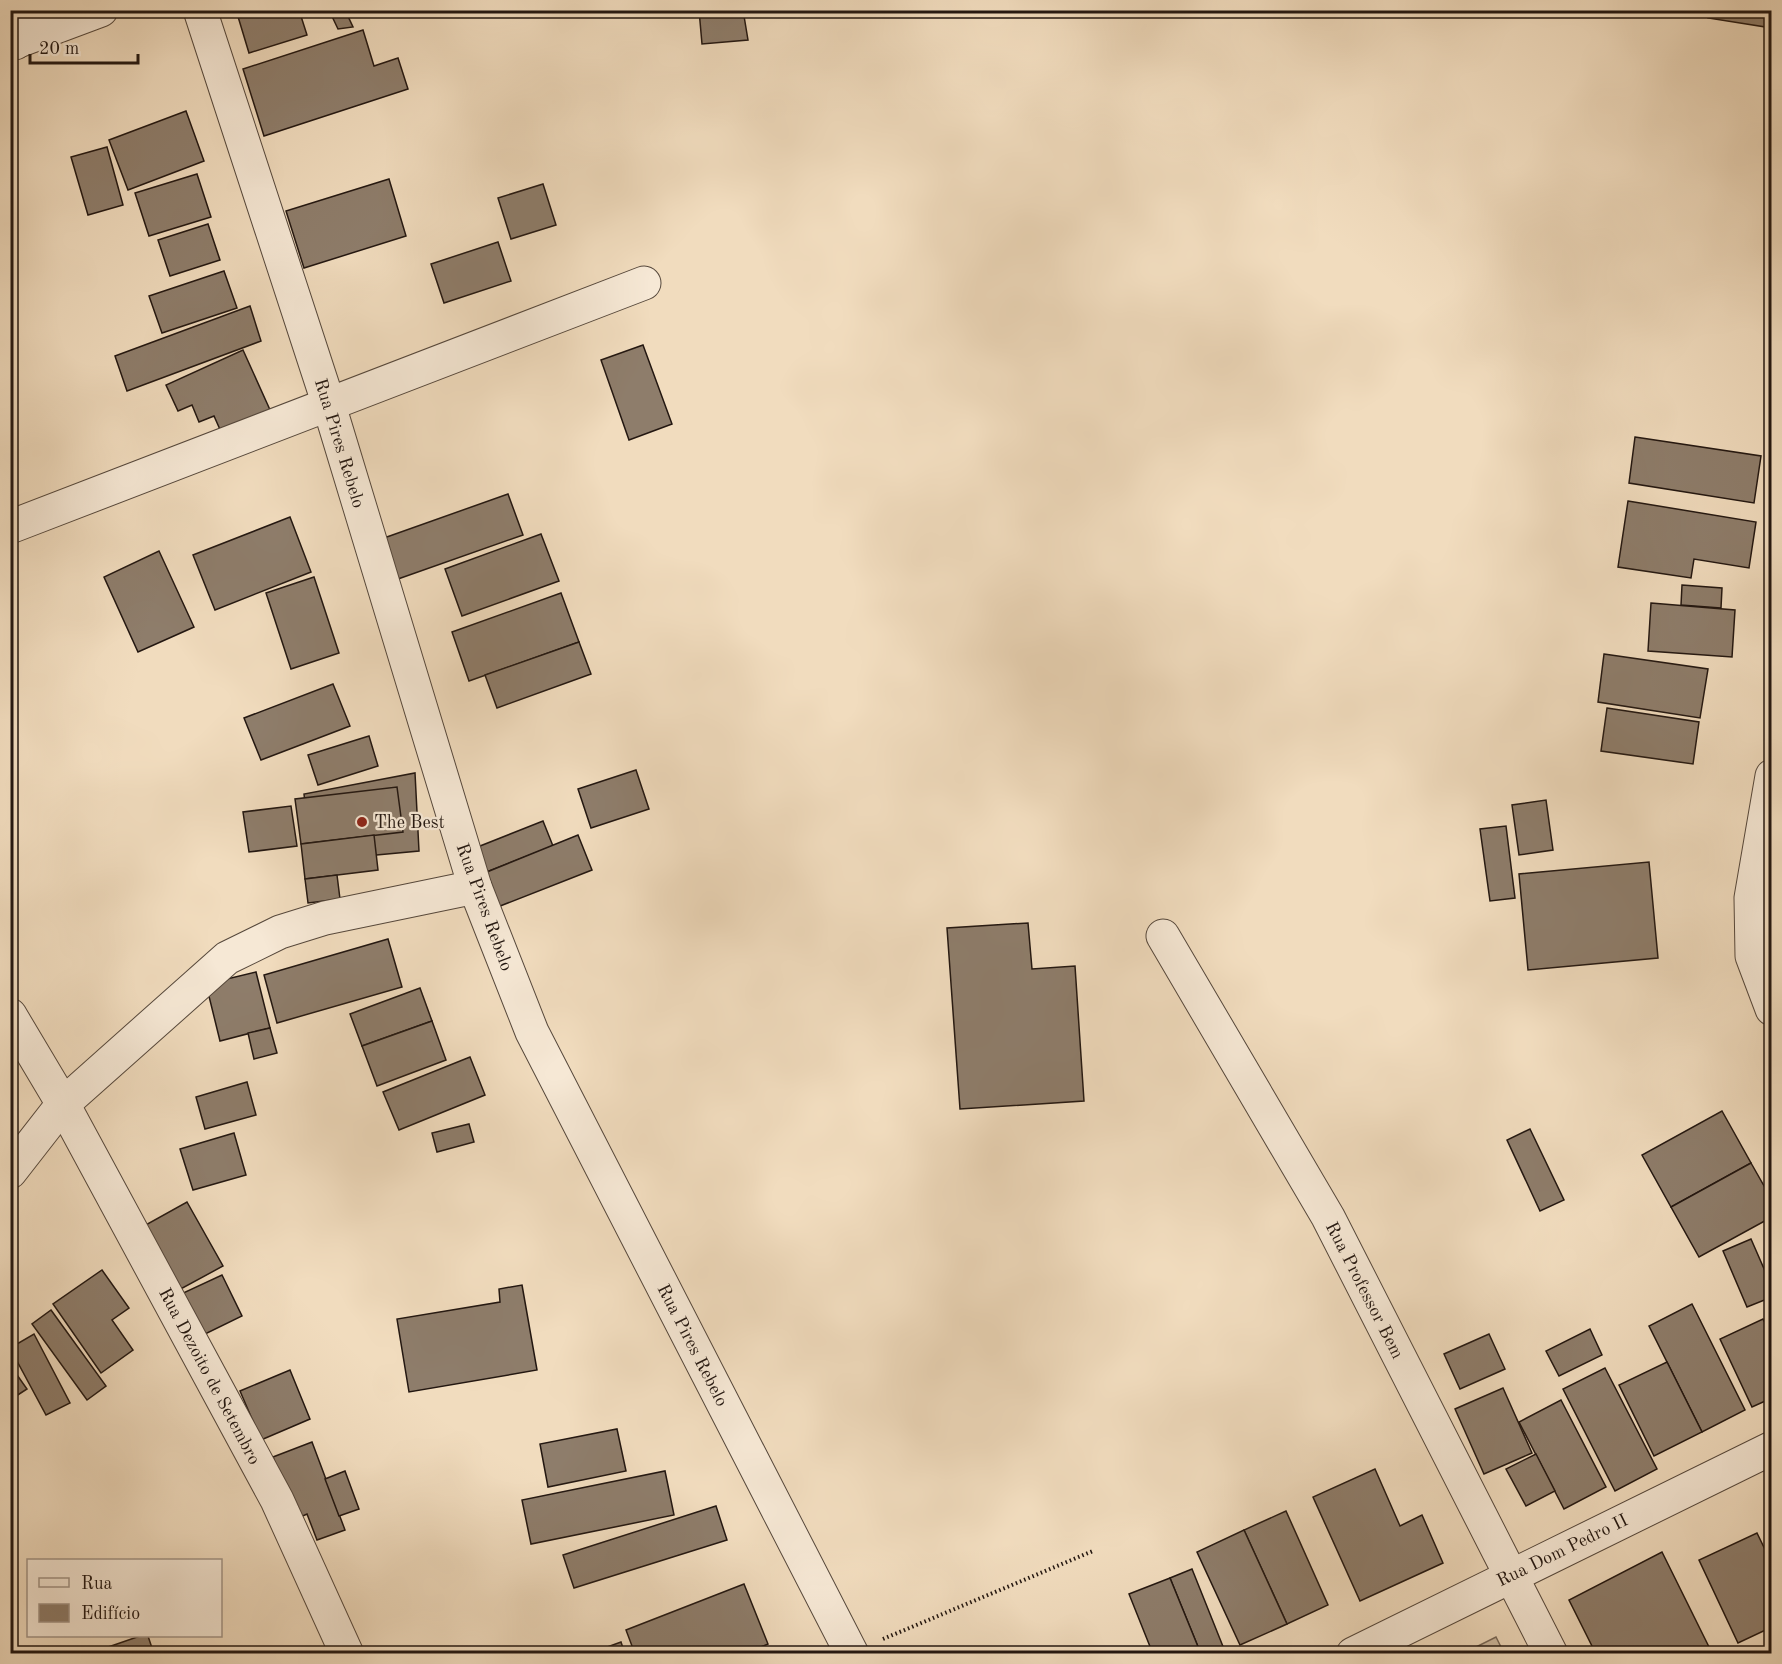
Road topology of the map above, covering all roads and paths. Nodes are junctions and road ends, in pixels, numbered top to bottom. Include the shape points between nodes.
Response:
1 (16, 10) edge
2 (101, 10) edge
3 (200, 10) edge
4 (13, 44) edge
5 (644, 283) dead end
6 (328, 402) junction
7 (10, 526) edge
8 (1770, 791) edge
9 (475, 887) junction
10 (1163, 936) dead end
11 (1772, 1009) edge
12 (10, 1014) edge
13 (63, 1104) junction
14 (10, 1172) edge
15 (1772, 1448) edge
16 (1093, 1551) dead end
17 (1511, 1575) junction
18 (347, 1653) edge
19 (850, 1653) edge
20 (1353, 1653) edge
21 (1551, 1653) edge

1 - 4 street
2 - 4 street
3 - 6 street, Rua Pires Rebelo
5 - 6 street
6 - 7 street
6 - 9 street, Rua Pires Rebelo
8 - 11 street via 1751,898 1752,956
9 - 13 street via 326,918 280,933 227,958
9 - 19 street, Rua Pires Rebelo via 532,1032
10 - 17 street, Rua Professor Bem via 1328,1217
12 - 13 street, Rua Dezoito de Setembro
13 - 14 street
13 - 18 street, Rua Dezoito de Setembro via 277,1500
15 - 17 street, Rua Dom Pedro II
16 - 19 path
17 - 20 street, Rua Dom Pedro II
17 - 21 street, Rua Professor Bem

